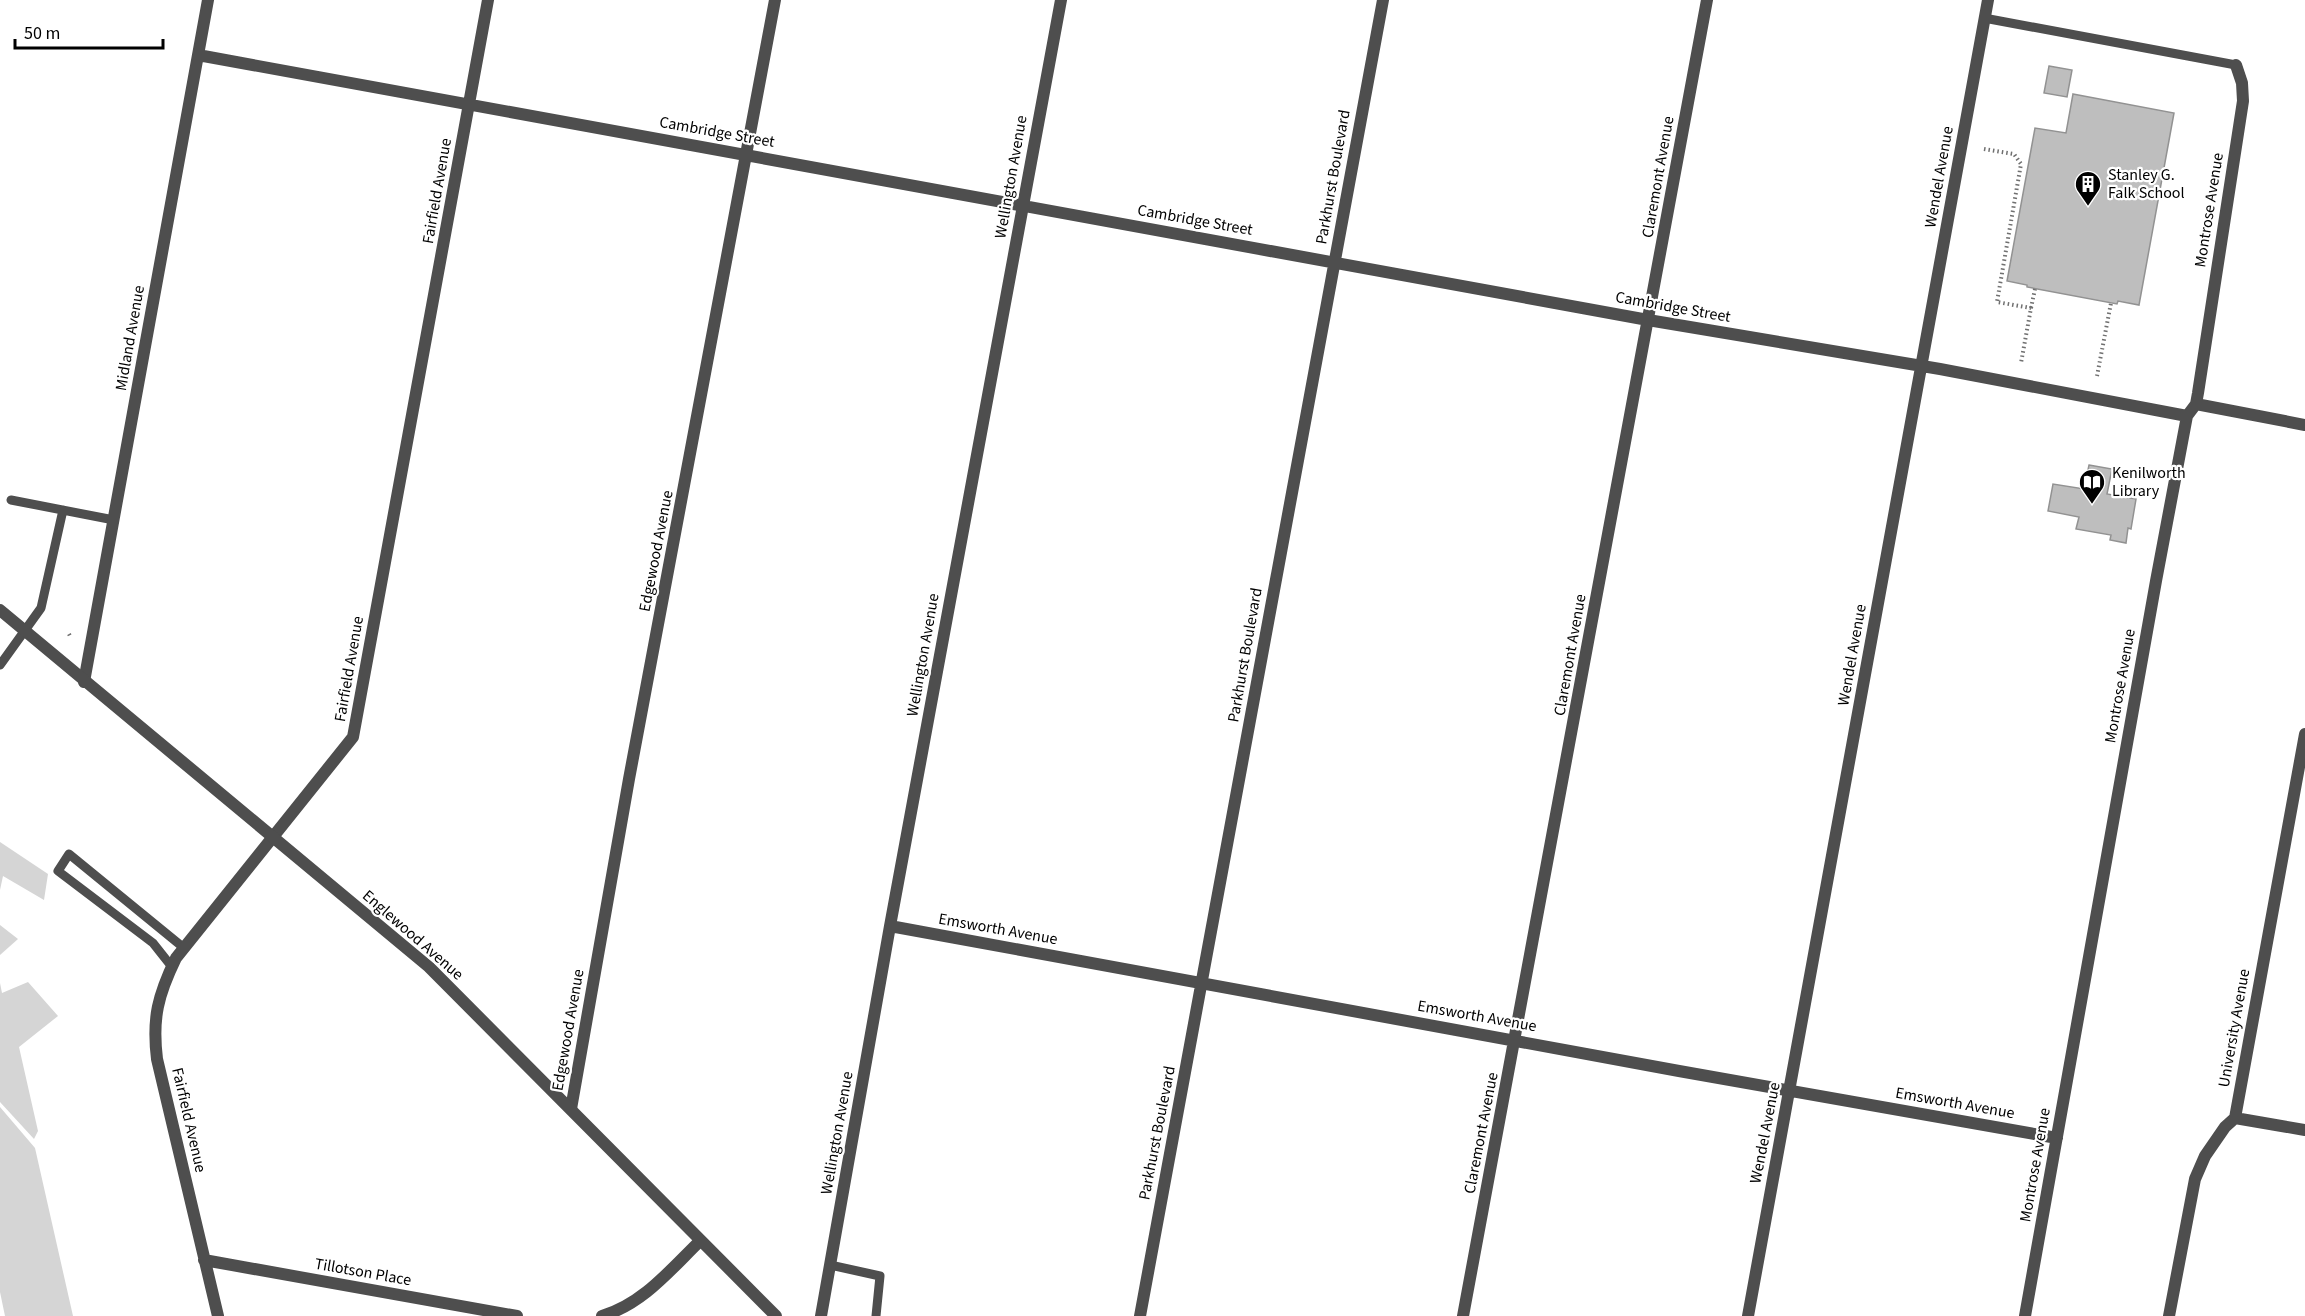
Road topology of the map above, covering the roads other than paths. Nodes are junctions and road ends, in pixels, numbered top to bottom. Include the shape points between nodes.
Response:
1 (208, 0) edge
2 (489, 0) edge
3 (775, 0) edge
4 (1061, 0) edge
5 (1383, 0) edge
6 (1707, 0) edge
7 (1988, 0) edge
8 (1984, 18) junction
9 (198, 55) junction
10 (2236, 65) joint
11 (469, 104) junction
12 (746, 154) junction
13 (1023, 205) junction
14 (1334, 262) junction
15 (1648, 320) junction
16 (1921, 366) junction
17 (2196, 404) junction
18 (2187, 416) junction
19 (2305, 425) edge
20 (11, 500) dead end
21 (63, 510) junction
22 (114, 520) junction
23 (0, 610) edge
24 (25, 630) junction
25 (0, 665) edge
26 (84, 682) junction
27 (2305, 734) edge
28 (272, 837) junction
29 (890, 926) junction
30 (184, 948) junction
31 (172, 966) junction
32 (1202, 983) junction
33 (1516, 1040) junction
34 (1790, 1090) junction
35 (571, 1109) junction
36 (2235, 1118) junction
37 (2305, 1130) edge
38 (2057, 1138) junction
39 (700, 1240) junction
40 (204, 1260) junction
41 (830, 1265) junction
42 (218, 1316) edge
43 (517, 1316) edge
44 (602, 1316) edge
45 (777, 1316) edge
46 (821, 1316) edge
47 (876, 1316) edge
48 (1140, 1316) edge
49 (1463, 1316) edge
50 (1748, 1316) edge
51 (2025, 1316) edge
52 (2169, 1316) edge

1 - 9 street, Midland Avenue
2 - 11 street, Fairfield Avenue
3 - 12 street, Edgewood Avenue
4 - 13 street, Wellington Avenue
5 - 14 street, Parkhurst Boulevard
6 - 15 street, Claremont Avenue
7 - 8 street, Wendel Avenue
8 - 10 lane
8 - 16 street, Wendel Avenue
9 - 11 street, Cambridge Street
9 - 22 street, Midland Avenue
10 - 17 street, Montrose Avenue via 2243,101
11 - 12 street, Cambridge Street
11 - 28 street, Fairfield Avenue via 354,737
12 - 13 street, Cambridge Street
12 - 35 street, Edgewood Avenue
13 - 14 street, Cambridge Street
13 - 29 street, Wellington Avenue
14 - 15 street, Cambridge Street
14 - 32 street, Parkhurst Boulevard
15 - 16 street, Cambridge Street
15 - 33 street, Claremont Avenue
16 - 18 street, Cambridge Street
16 - 34 street, Wendel Avenue
17 - 18 street, Montrose Avenue
17 - 19 street
18 - 38 street, Montrose Avenue
20 - 21 lane
21 - 22 lane
21 - 24 lane via 40,608
22 - 26 street, Midland Avenue
23 - 24 street, Englewood Avenue
24 - 25 lane
24 - 26 street, Englewood Avenue
26 - 28 street, Englewood Avenue
27 - 36 street, University Avenue
28 - 30 street, Fairfield Avenue
28 - 35 street, Englewood Avenue via 429,967
29 - 32 street, Emsworth Avenue
29 - 41 street, Wellington Avenue
30 - 31 street, Fairfield Avenue
30 - 31 lane via 69,854 58,871 153,943
31 - 40 street, Fairfield Avenue via 156,1008 154,1034
32 - 33 street, Emsworth Avenue
32 - 48 street, Parkhurst Boulevard
33 - 34 street, Emsworth Avenue
33 - 49 street, Claremont Avenue
34 - 38 street, Emsworth Avenue
34 - 50 street, Wendel Avenue
35 - 39 street, Englewood Avenue
36 - 37 street
36 - 52 street via 2205,1156 2195,1179
38 - 51 street, Montrose Avenue
39 - 44 street via 638,1300
39 - 45 street, Englewood Avenue
40 - 42 street, Fairfield Avenue
40 - 43 street, Tillotson Place
41 - 46 street, Wellington Avenue
41 - 47 lane via 880,1276

